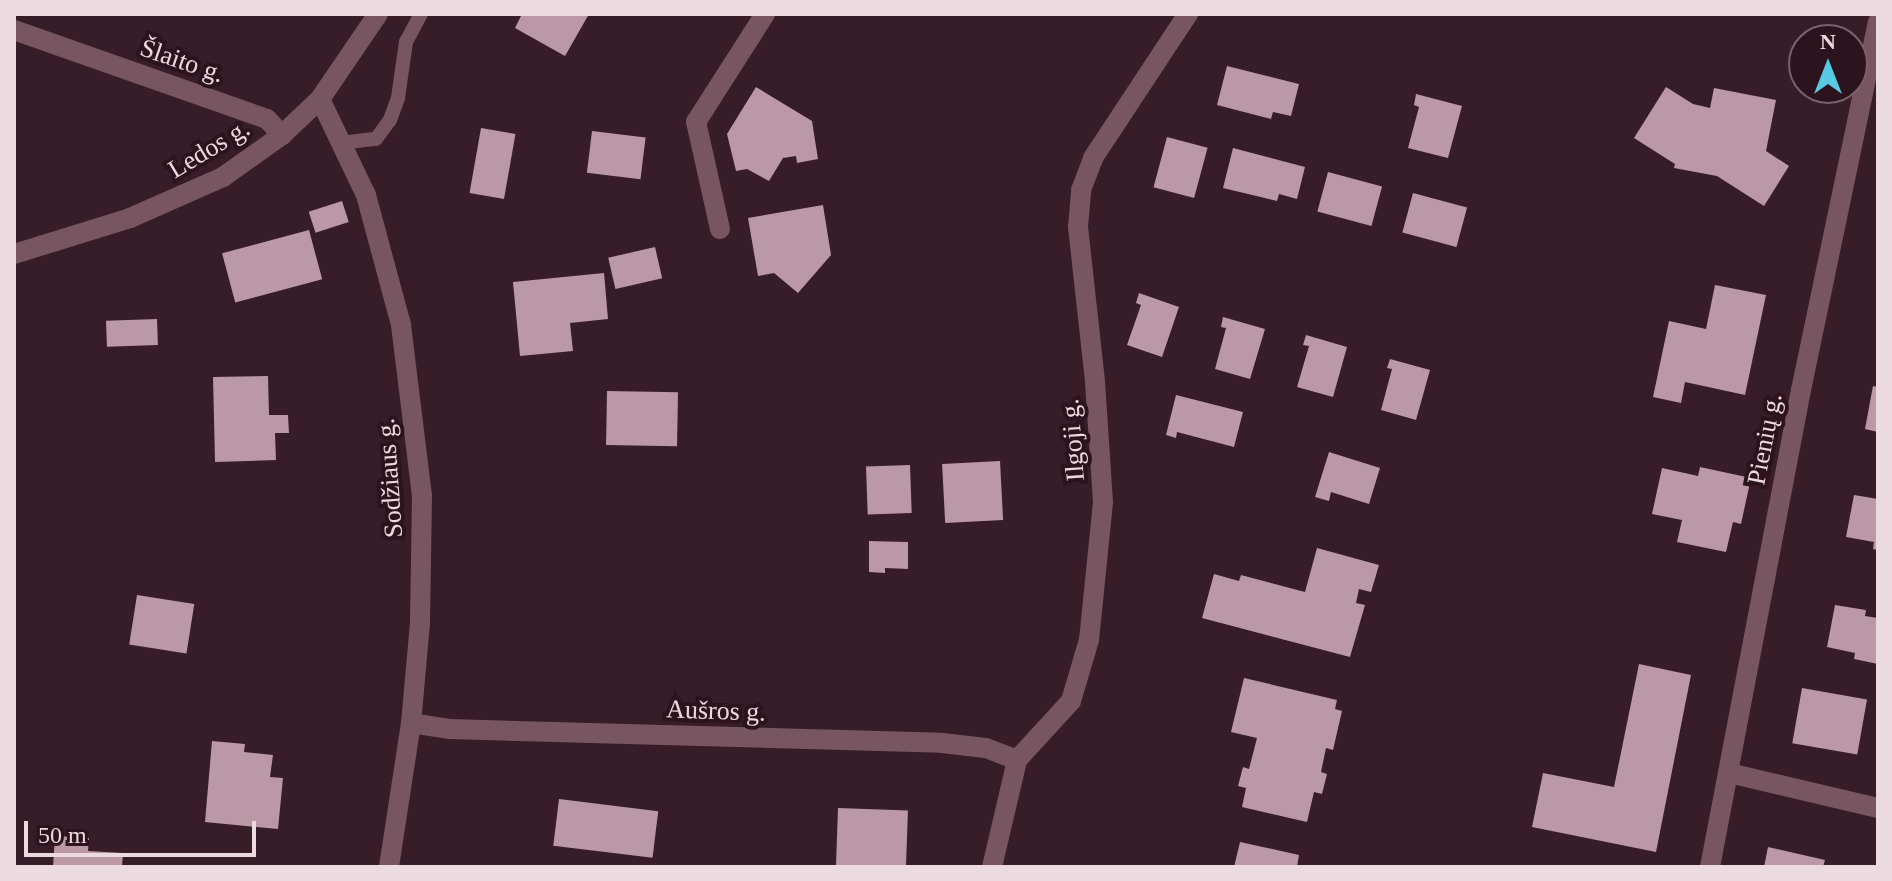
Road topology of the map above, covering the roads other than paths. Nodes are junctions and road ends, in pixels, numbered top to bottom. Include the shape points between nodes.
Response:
1 (378, 14) edge
2 (421, 14) edge
3 (765, 14) edge
4 (1188, 14) edge
5 (1878, 22) edge
6 (14, 30) edge
7 (320, 99) junction
8 (282, 135) junction
9 (341, 143) junction
10 (720, 229) dead end
11 (14, 254) edge
12 (411, 723) junction
13 (1017, 760) junction
14 (1729, 773) junction
15 (1878, 808) edge
16 (389, 867) edge
17 (992, 867) edge
18 (1710, 867) edge

1 - 7 street, Ledos g.
2 - 9 lane via 406,42 390,120 376,139
3 - 10 street via 696,122
4 - 13 street, Ilgoji g. via 1093,158 1081,190 1078,227 1101,457 1098,561 1089,640 1071,701
5 - 14 street, Pienių g.
6 - 8 street, Šlaito g. via 267,119
7 - 8 street, Ledos g.
7 - 9 street, Sodžiaus g.
8 - 11 street, Ledos g. via 223,177 177,199
9 - 12 street, Sodžiaus g. via 366,195 401,325 422,495 420,623
12 - 13 street, Aušros g. via 449,729 942,743 986,748
12 - 16 street, Sodžiaus g.
13 - 17 street, Ilgoji g.
14 - 15 street
14 - 18 street, Pienių g.

